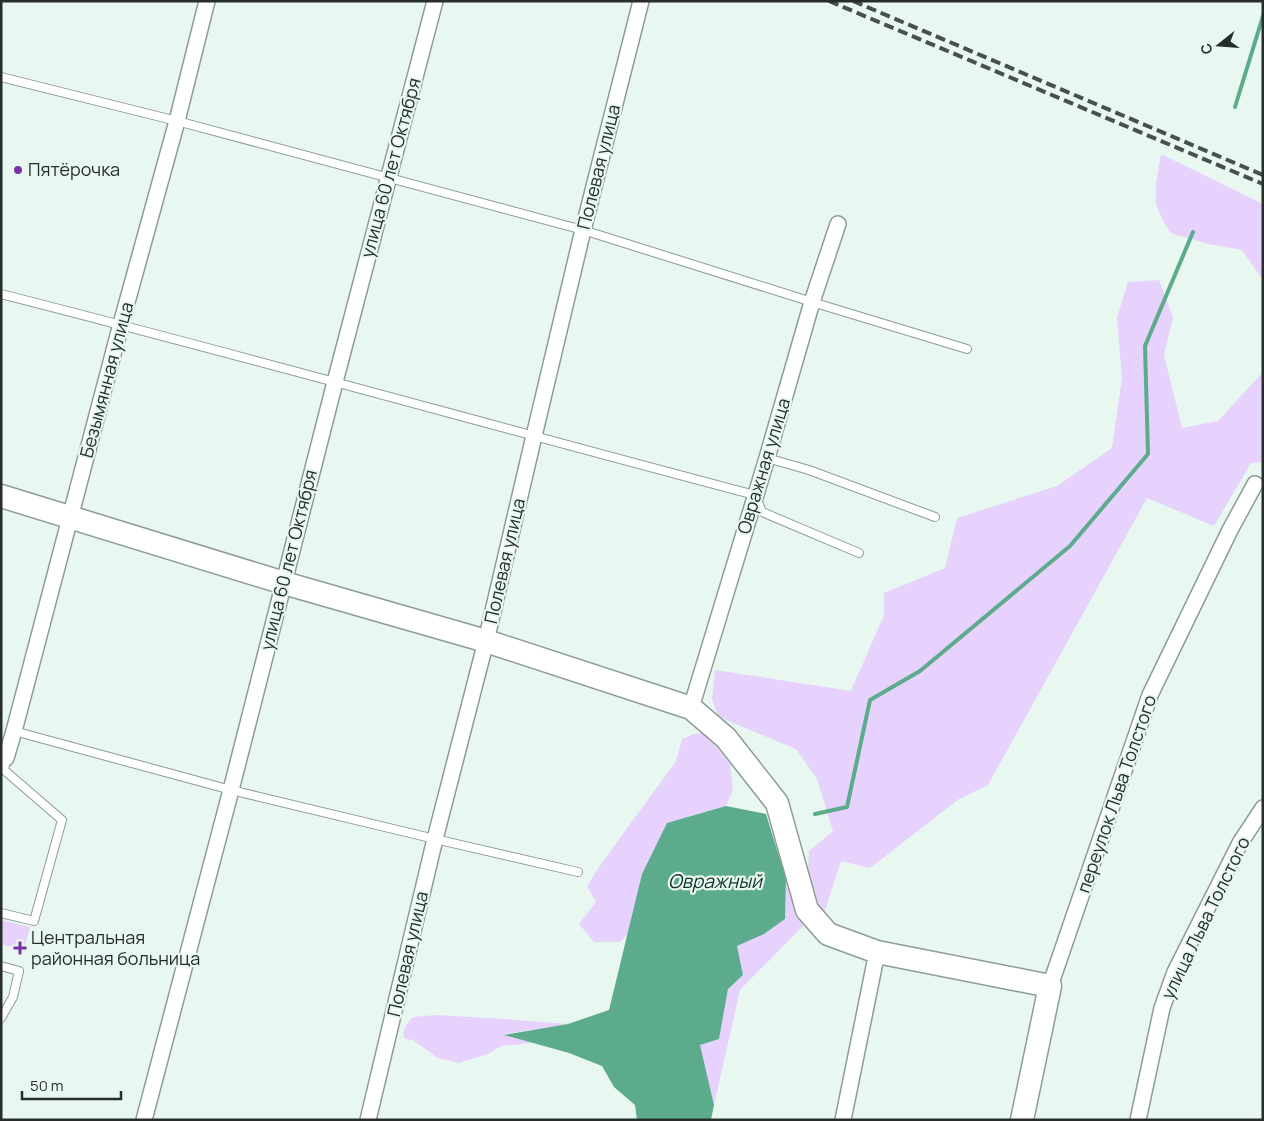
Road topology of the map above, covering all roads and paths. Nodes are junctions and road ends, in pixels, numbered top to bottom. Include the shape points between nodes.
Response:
1 (207, 1) edge
2 (435, 1) edge
3 (641, 1) edge
4 (1, 77) edge
5 (177, 121) junction
6 (389, 178) junction
7 (838, 224) dead end
8 (583, 230) junction
9 (1, 294) edge
10 (812, 302) junction
11 (121, 324) junction
12 (967, 349) dead end
13 (335, 382) junction
14 (534, 436) junction
15 (767, 458) junction
16 (1255, 484) dead end
17 (756, 495) junction
18 (1, 496) edge
19 (935, 517) dead end
20 (71, 518) junction
21 (859, 553) dead end
22 (284, 583) junction
23 (486, 641) junction
24 (691, 708) junction
25 (14, 731) junction
26 (6, 758) joint
27 (231, 790) junction
28 (1263, 808) edge
29 (435, 839) junction
30 (578, 872) dead end
31 (1, 913) edge
32 (877, 952) junction
33 (1, 966) edge
34 (1050, 986) junction
35 (1, 1018) edge
36 (144, 1120) edge
37 (368, 1120) edge
38 (843, 1120) edge
39 (1022, 1120) edge
40 (1138, 1120) edge

1 - 5 street, Безымянная улица
2 - 6 street, улица 60 лет Октября
3 - 8 street, Полевая улица
4 - 5 lane
5 - 6 lane
5 - 11 street, Безымянная улица
6 - 8 lane
6 - 13 street, улица 60 лет Октября
7 - 10 street, Овражная улица
8 - 10 lane
8 - 14 street, Полевая улица
9 - 11 lane
10 - 12 lane
10 - 15 street, Овражная улица
11 - 13 lane
11 - 20 street, Безымянная улица
13 - 14 lane
13 - 22 street, улица 60 лет Октября
14 - 17 lane
14 - 23 street, Полевая улица
15 - 17 street, Овражная улица
15 - 19 lane via 809,470
16 - 34 street, переулок Льва Толстого via 1150,695
17 - 21 lane via 762,512
17 - 24 street, Овражная улица
18 - 20 street
20 - 22 street
20 - 25 street, Безымянная улица
22 - 23 street
22 - 27 street, улица 60 лет Октября
23 - 24 street
23 - 29 street, Полевая улица
24 - 32 street via 726,738 777,803 807,910 828,934
25 - 26 street, Безымянная улица
25 - 27 lane
26 - 31 lane via 4,770 62,820 34,921
27 - 29 lane
27 - 36 street, улица 60 лет Октября
28 - 40 street, улица Льва Толстого via 1240,842 1176,972 1162,1008
29 - 30 lane
29 - 37 street, Полевая улица
32 - 34 street
32 - 38 street
33 - 35 lane via 19,971 13,997
34 - 39 street, переулок Льва Толстого

